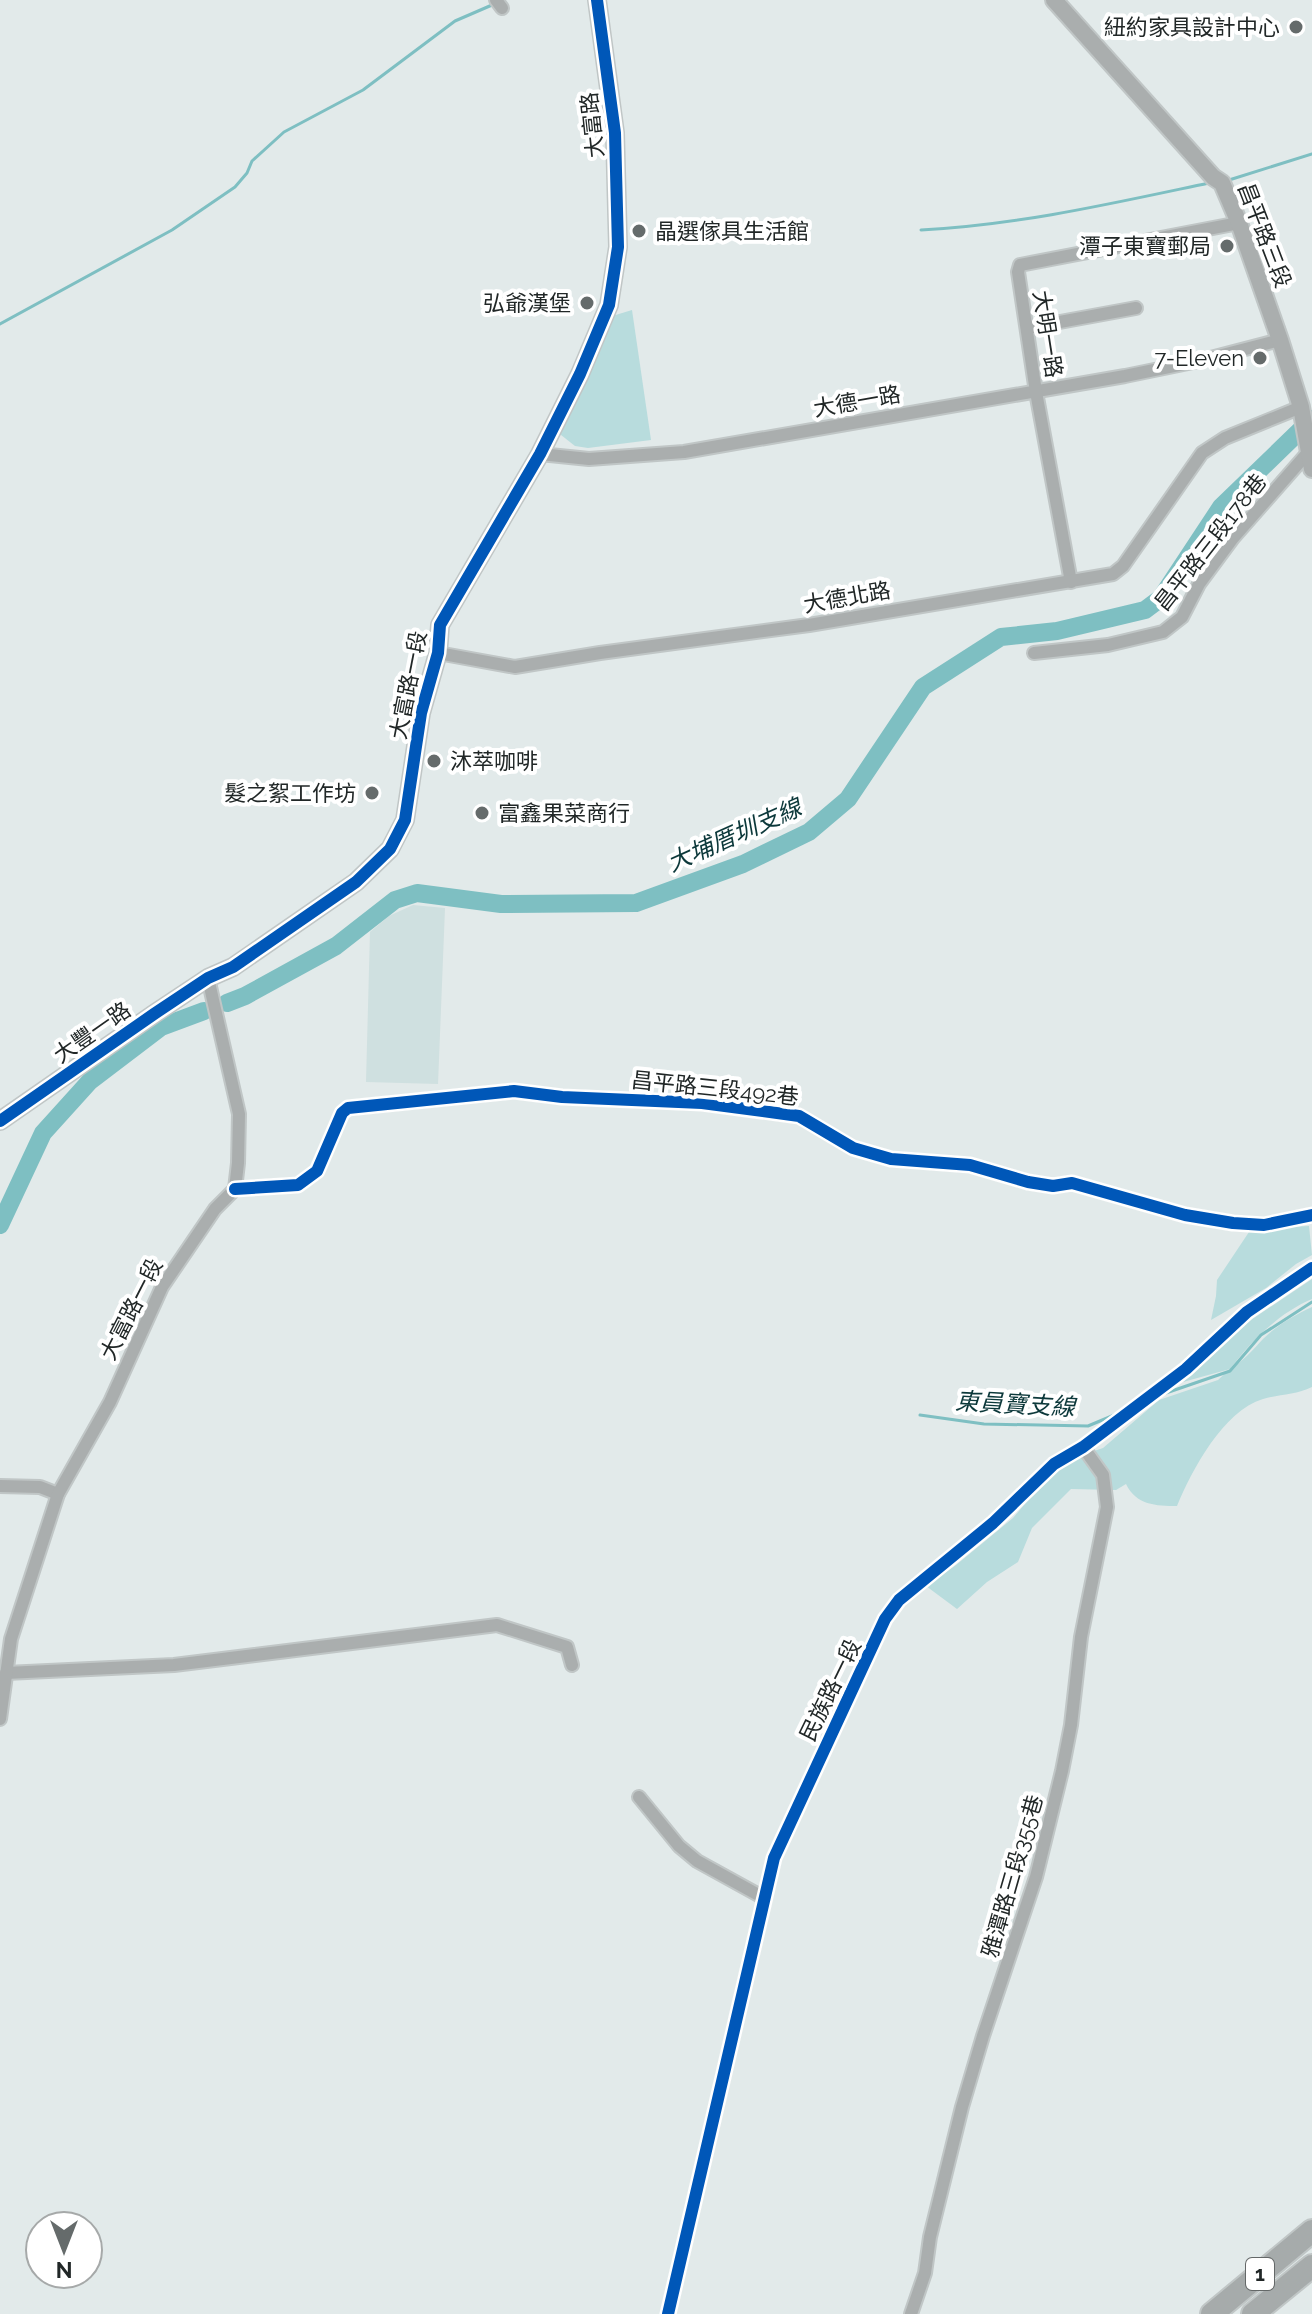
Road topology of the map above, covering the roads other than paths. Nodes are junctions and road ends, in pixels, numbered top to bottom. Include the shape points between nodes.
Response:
1 (597, 0) edge
2 (1054, 0) edge
3 (1239, 223) junction
4 (618, 247) joint
5 (1136, 308) dead end
6 (1027, 328) junction
7 (1280, 340) junction
8 (1036, 392) junction
9 (1301, 407) junction
10 (1311, 450) edge
11 (540, 454) junction
12 (1312, 469) edge
13 (1071, 582) junction
14 (438, 653) junction
15 (1034, 653) dead end
16 (208, 978) junction
17 (0, 1121) edge
18 (235, 1189) junction
19 (1312, 1215) edge
20 (1312, 1268) edge
21 (1083, 1447) junction
22 (0, 1486) edge
23 (58, 1494) junction
24 (572, 1665) dead end
25 (6, 1673) junction
26 (0, 1719) edge
27 (639, 1797) dead end
28 (764, 1898) junction
29 (1312, 2231) edge
30 (1312, 2266) edge
31 (668, 2314) edge
32 (911, 2314) edge
33 (1212, 2314) edge
34 (1253, 2314) edge

1 - 4 street, 大富路 via 615,133
2 - 3 street, 昌平路三段 via 1218,180
3 - 6 street, 大明一路 via 1020,265
3 - 7 street, 昌平路三段
4 - 11 street, 大富路一段 via 609,305
5 - 6 street
6 - 8 street, 大明一路
7 - 8 street, 大德一路
7 - 9 street, 昌平路三段
8 - 11 street, 大德一路 via 684,452 589,459
8 - 13 street, 大明一路
9 - 10 street, 昌平路三段
9 - 13 street, 大德北路 via 1202,453 1123,566 1113,574
10 - 12 street, 昌平路三段
10 - 15 street, 昌平路三段178巷 via 1233,538 1182,617 1163,632
11 - 14 street, 大富路一段 via 440,625
13 - 14 street, 大德北路 via 515,667
14 - 16 street, 大富路一段 via 421,713 405,820 390,849 356,882 233,967
16 - 17 street, 大豐一路
16 - 18 street via 239,1114
18 - 19 street, 昌平路三段492巷 via 298,1185 317,1171 348,1108 514,1091 702,1103 799,1116 853,1148 891,1159 970,1165 1053,1186 1072,1183 1233,1223 1264,1225
18 - 23 street, 大富路一段 via 215,1209 162,1287 110,1402
20 - 21 street, 民族路一段 via 1247,1312 1186,1369
21 - 28 street, 民族路一段 via 1054,1464 993,1523 899,1600 885,1619 774,1858
21 - 32 street, 雅潭路三段355巷 via 1103,1475 1107,1507 1062,1771 1036,1877 962,2107
22 - 23 street via 40,1487
23 - 25 street, 大富路一段 via 11,1639
24 - 25 street via 567,1647 497,1625 174,1665
25 - 26 street, 大富路一段
27 - 28 street via 697,1861
28 - 31 street, 民族路一段
29 - 33 highway, 1
30 - 34 highway, 1

